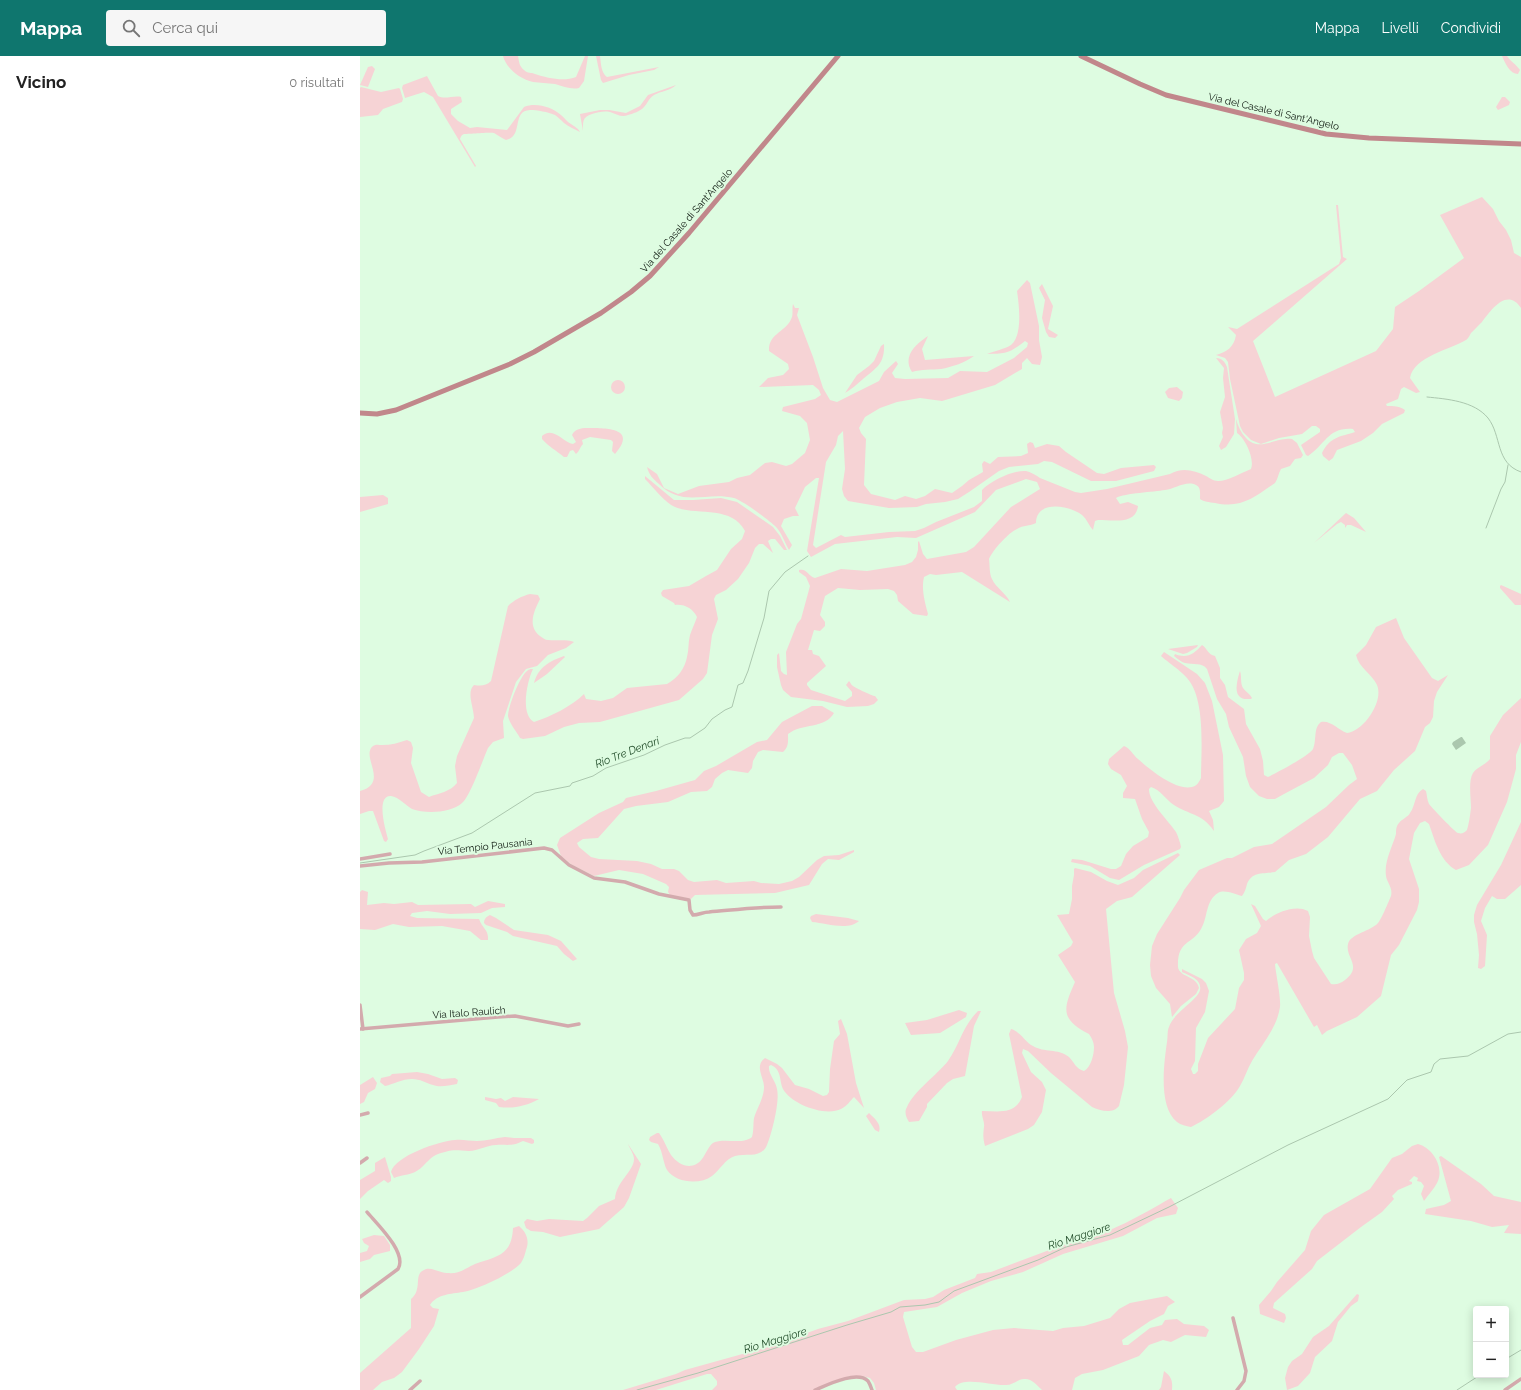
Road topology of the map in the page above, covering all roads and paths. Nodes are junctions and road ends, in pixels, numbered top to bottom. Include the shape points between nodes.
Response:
1 (838, 56) edge
2 (1081, 56) edge
3 (1521, 144) edge
4 (360, 413) edge
5 (390, 854) dead end
6 (360, 859) edge
7 (360, 866) edge
8 (780, 907) dead end
9 (360, 1005) edge
10 (579, 1024) dead end
11 (362, 1029) edge
12 (368, 1113) dead end
13 (360, 1115) edge
14 (367, 1158) dead end
15 (360, 1164) edge
16 (367, 1212) dead end
17 (360, 1297) edge
18 (1233, 1318) dead end
19 (1521, 1379) edge
20 (420, 1381) dead end
21 (410, 1390) edge
22 (815, 1390) edge
23 (872, 1390) edge
24 (1237, 1390) edge
25 (1505, 1390) edge

1 - 4 main road, Via del Casale di Sant'Angelo via 689,233 653,273 631,292 565,336 510,364 396,410 377,414
2 - 3 main road, Via del Casale di Sant'Angelo via 1169,96 1322,133 1356,137
5 - 6 street
7 - 8 street, Via Tempio Pausania via 422,862 544,848 552,850 569,865 594,878 625,882 689,900 690,910 694,914
9 - 11 street
10 - 11 street, Via Italo Raulich via 568,1026 515,1016 498,1016
12 - 13 street
14 - 15 street
16 - 17 street via 394,1245 400,1264 396,1270
18 - 24 street via 1246,1370 1244,1381
19 - 25 street
20 - 21 street
22 - 23 street via 855,1378 867,1380

